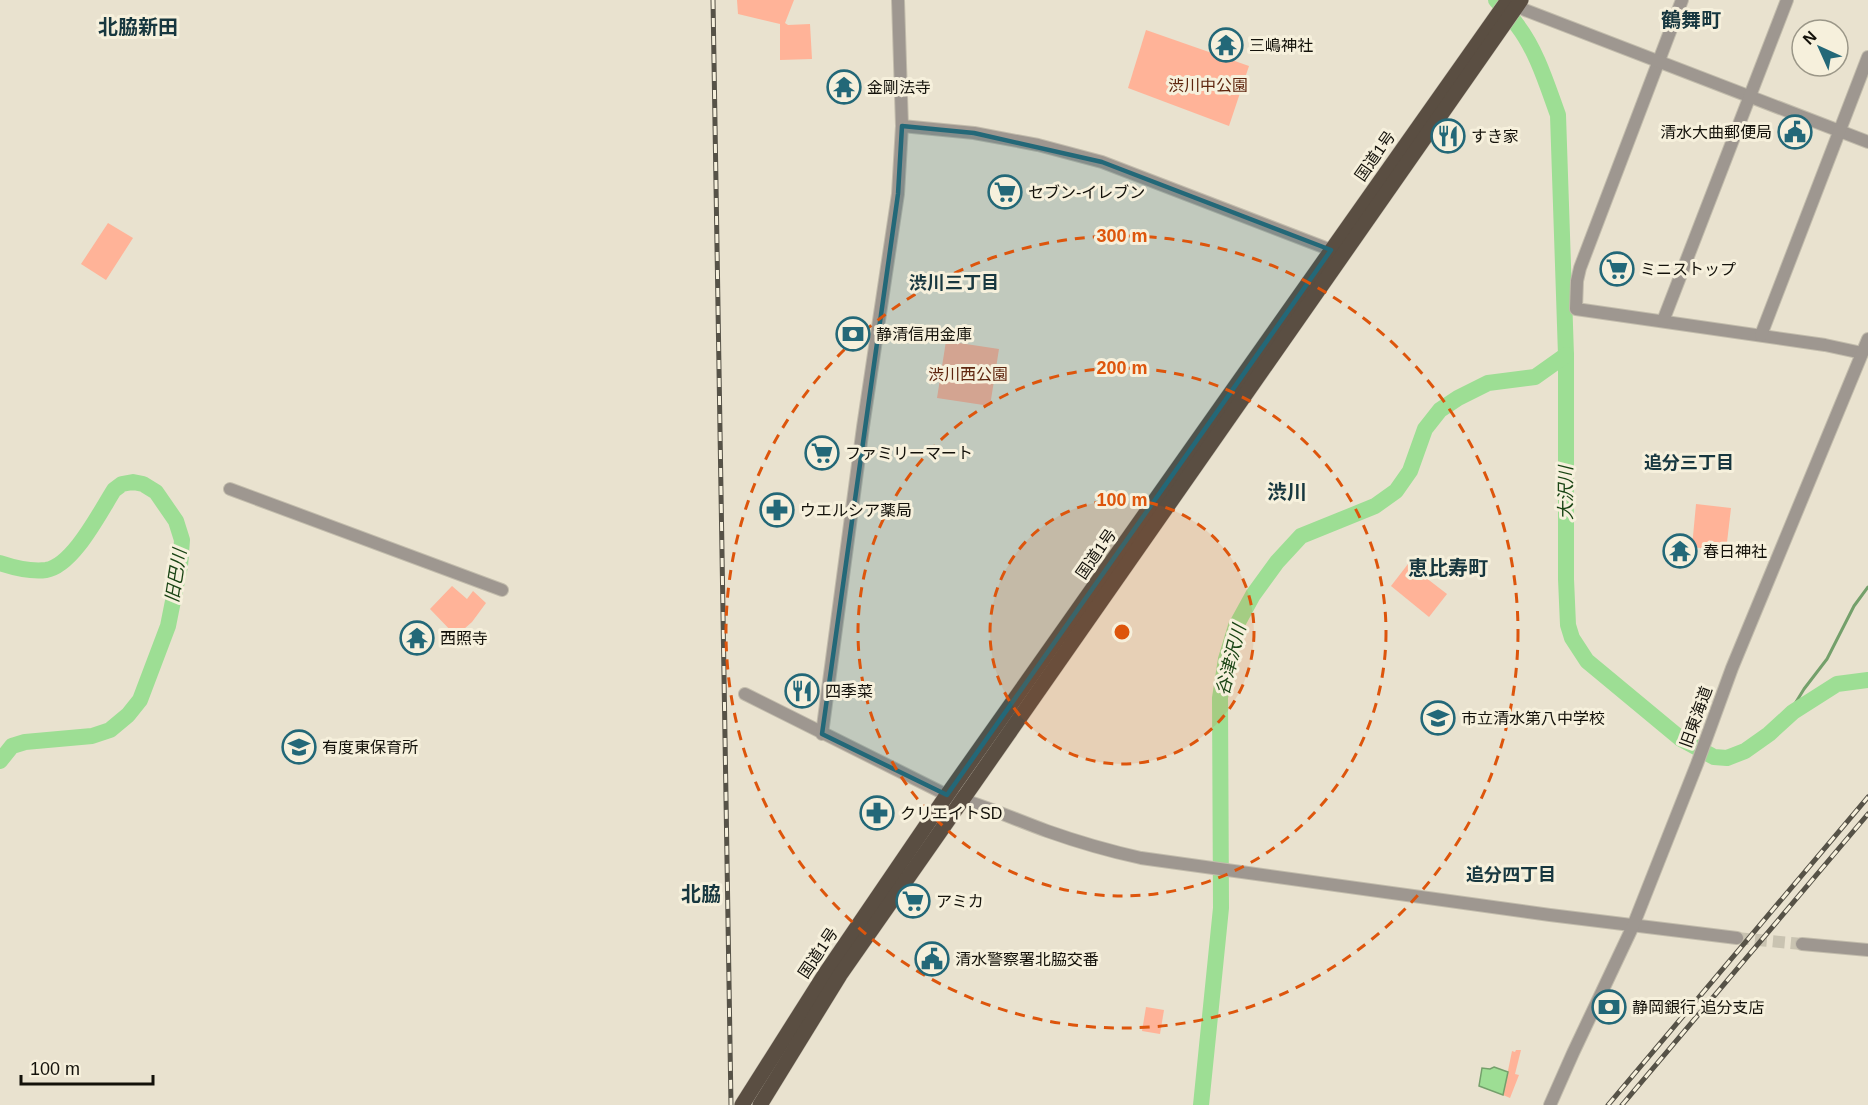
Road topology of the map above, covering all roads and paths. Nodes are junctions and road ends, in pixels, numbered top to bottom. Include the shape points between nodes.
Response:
1 (898, 0) edge
2 (1682, 0) edge
3 (1787, 0) edge
4 (1510, 7) edge
5 (1868, 57) edge
6 (1658, 61) junction
7 (1750, 96) junction
8 (902, 126) junction
9 (1840, 130) junction
10 (1868, 142) edge
11 (1331, 250) junction
12 (1663, 321) junction
13 (1761, 335) junction
14 (1868, 339) edge
15 (1863, 354) junction
16 (230, 489) dead end
17 (502, 590) dead end
18 (745, 694) dead end
19 (822, 734) junction
20 (947, 795) junction
21 (963, 798) junction
22 (1633, 926) junction
23 (1737, 938) tunnel mouth
24 (1802, 944) tunnel mouth
25 (1868, 950) edge
26 (742, 1105) edge
27 (759, 1105) edge
28 (1550, 1105) edge

1 - 8 street
2 - 6 street
3 - 7 street
4 - 6 street
4 - 11 highway, 国道1号
4 - 21 highway, 国道1号
5 - 9 street
6 - 7 street
6 - 12 street via 1578,273 1576,309
7 - 9 street
7 - 12 street
8 - 11 street via 974,133 1102,162
8 - 19 street via 898,194
9 - 10 street
9 - 13 street
11 - 20 highway, 国道1号
12 - 13 street
13 - 15 street via 1842,347
14 - 15 street, 旧東海道
15 - 22 street, 旧東海道 via 1732,668
16 - 17 street
18 - 19 street
19 - 20 street
20 - 21 street
20 - 26 highway, 国道1号 via 825,974
21 - 22 street via 1047,831 1141,858
21 - 27 highway, 国道1号 via 840,975
22 - 23 street
22 - 28 street, 旧東海道
24 - 25 street

